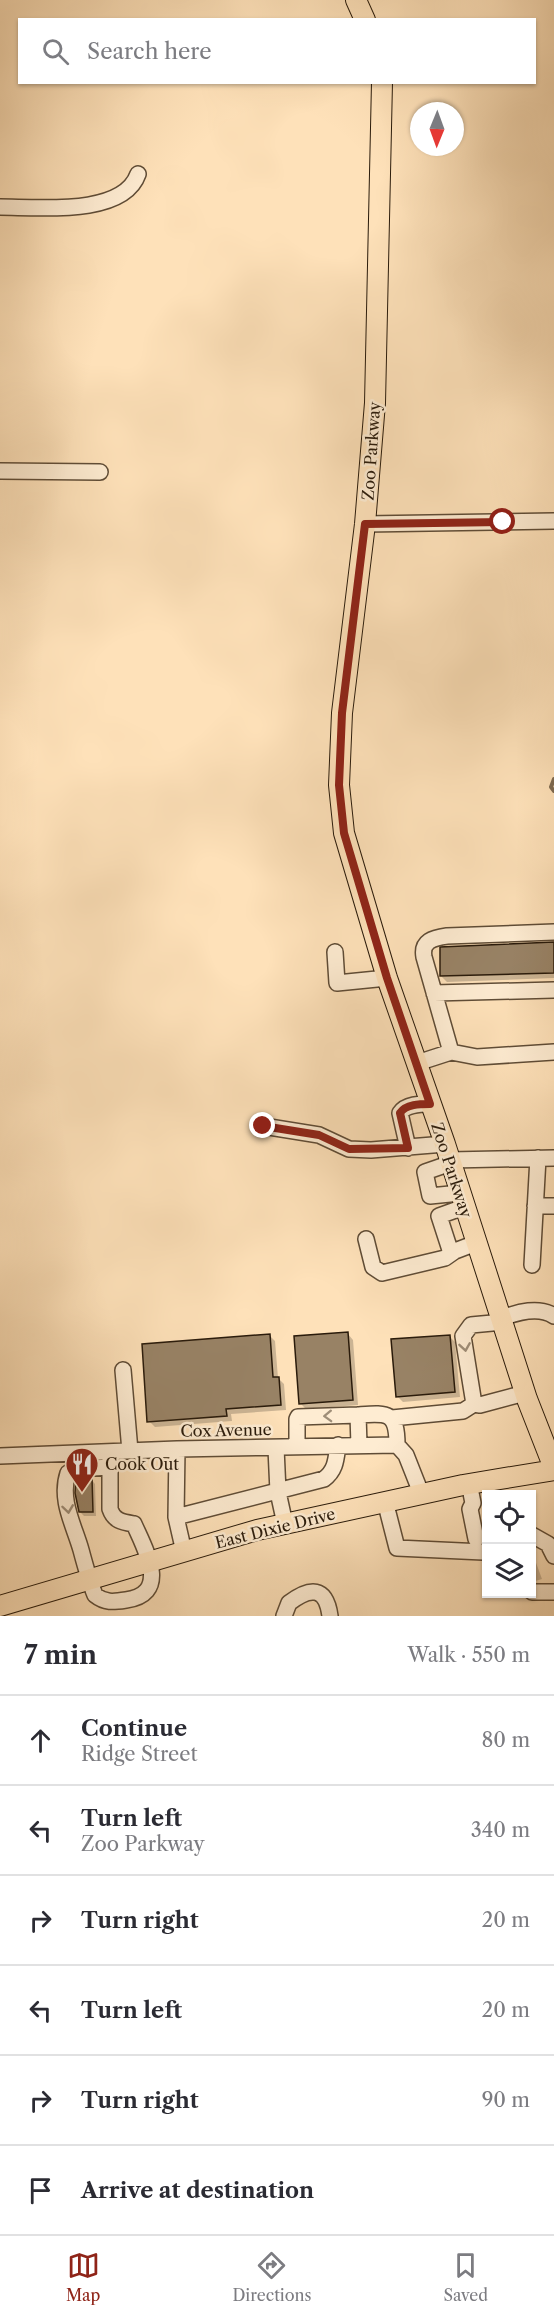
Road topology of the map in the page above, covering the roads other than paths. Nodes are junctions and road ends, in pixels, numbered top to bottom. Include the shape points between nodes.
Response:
1 (356, 0) edge
2 (364, 18) edge
3 (382, 84) edge
4 (138, 174) dead end
5 (0, 207) edge
6 (0, 471) edge
7 (100, 472) dead end
8 (554, 521) edge
9 (365, 524) junction
10 (554, 932) edge
11 (334, 952) dead end
12 (387, 978) junction
13 (554, 990) edge
14 (434, 993) junction
15 (452, 1052) junction
16 (554, 1052) edge
17 (417, 1063) junction
18 (430, 1104) junction
19 (263, 1126) dead end
20 (408, 1148) junction
21 (449, 1156) junction
22 (546, 1158) edge
23 (462, 1200) junction
24 (535, 1206) junction
25 (554, 1206) edge
26 (366, 1239) dead end
27 (476, 1243) junction
28 (455, 1251) junction
29 (532, 1265) dead end
30 (554, 1316) edge
31 (503, 1320) junction
32 (123, 1370) dead end
33 (525, 1393) junction
34 (474, 1404) junction
35 (358, 1415) junction
36 (392, 1418) junction
37 (397, 1444) junction
38 (338, 1445) junction
39 (359, 1445) junction
40 (297, 1447) junction
41 (276, 1448) junction
42 (177, 1449) junction
43 (130, 1451) junction
44 (0, 1456) edge
45 (110, 1459) junction
46 (554, 1469) edge
47 (470, 1484) junction
48 (278, 1492) junction
49 (421, 1493) junction
50 (385, 1501) junction
51 (176, 1517) junction
52 (285, 1524) junction
53 (536, 1538) edge
54 (482, 1539) edge
55 (482, 1544) edge
56 (184, 1552) junction
57 (554, 1556) edge
58 (151, 1562) junction
59 (89, 1580) junction
60 (536, 1592) edge
61 (554, 1592) edge
62 (133, 1599) junction
63 (0, 1606) edge
64 (133, 1616) edge
65 (284, 1616) edge
66 (330, 1616) edge

1 - 2 main road
3 - 9 main road, Zoo Parkway via 375,403
4 - 5 street via 123,195 108,201 81,206
6 - 7 street
8 - 9 street
9 - 12 main road, Zoo Parkway via 342,713 339,785 344,833
10 - 14 street via 447,936 428,941 423,949
11 - 12 street via 336,983
12 - 17 main road, Zoo Parkway
13 - 14 street
14 - 15 street
15 - 16 street via 477,1056
15 - 17 street
17 - 18 main road, Zoo Parkway
18 - 20 street via 410,1106 400,1113
18 - 21 main road, Zoo Parkway
19 - 20 street via 319,1135 349,1149
20 - 21 street
21 - 22 street
21 - 23 main road, Zoo Parkway
21 - 23 street via 425,1172 430,1196
22 - 24 street
23 - 27 main road, Zoo Parkway
23 - 28 street via 439,1216 450,1250
24 - 25 street
24 - 29 street
26 - 28 street via 373,1267 382,1273 445,1258
27 - 28 street
27 - 31 main road, Zoo Parkway
30 - 31 street via 546,1311 518,1312
31 - 33 main road, Zoo Parkway
31 -> 34 street via 471,1325 463,1336
32 - 43 street
33 - 34 street
33 - 46 main road, Zoo Parkway
34 - 36 street via 464,1411
35 - 36 street via 385,1413
35 - 39 street
35 -> 40 street via 298,1417
36 - 37 street
37 - 39 street, Cox Avenue
37 - 49 street via 406,1455
38 - 39 street, Cox Avenue
38 - 40 street, Cox Avenue
38 - 48 street via 335,1465 324,1479
40 - 41 street, Cox Avenue
41 - 42 street, Cox Avenue
41 - 48 street
42 - 43 street, Cox Avenue
42 - 51 street
43 - 45 street, Cox Avenue
44 - 45 street, Cox Avenue
45 - 58 street via 113,1516 134,1524
45 -> 59 street via 76,1469 68,1473 66,1480 69,1517
46 - 47 main road, East Dixie Drive
47 - 49 main road, East Dixie Drive
47 - 54 street via 470,1509
48 - 51 street
48 - 52 street
49 - 50 main road, East Dixie Drive
50 - 52 main road, East Dixie Drive
50 - 55 street via 397,1548
51 - 56 street
52 - 56 main road, East Dixie Drive
53 - 57 street via 548,1544
56 - 58 main road, East Dixie Drive
58 - 59 main road, East Dixie Drive
58 - 62 street via 150,1586
59 - 62 street via 102,1601
59 - 63 main road, East Dixie Drive
60 - 61 street
62 - 64 street
65 - 66 street via 289,1603 316,1592 326,1600

